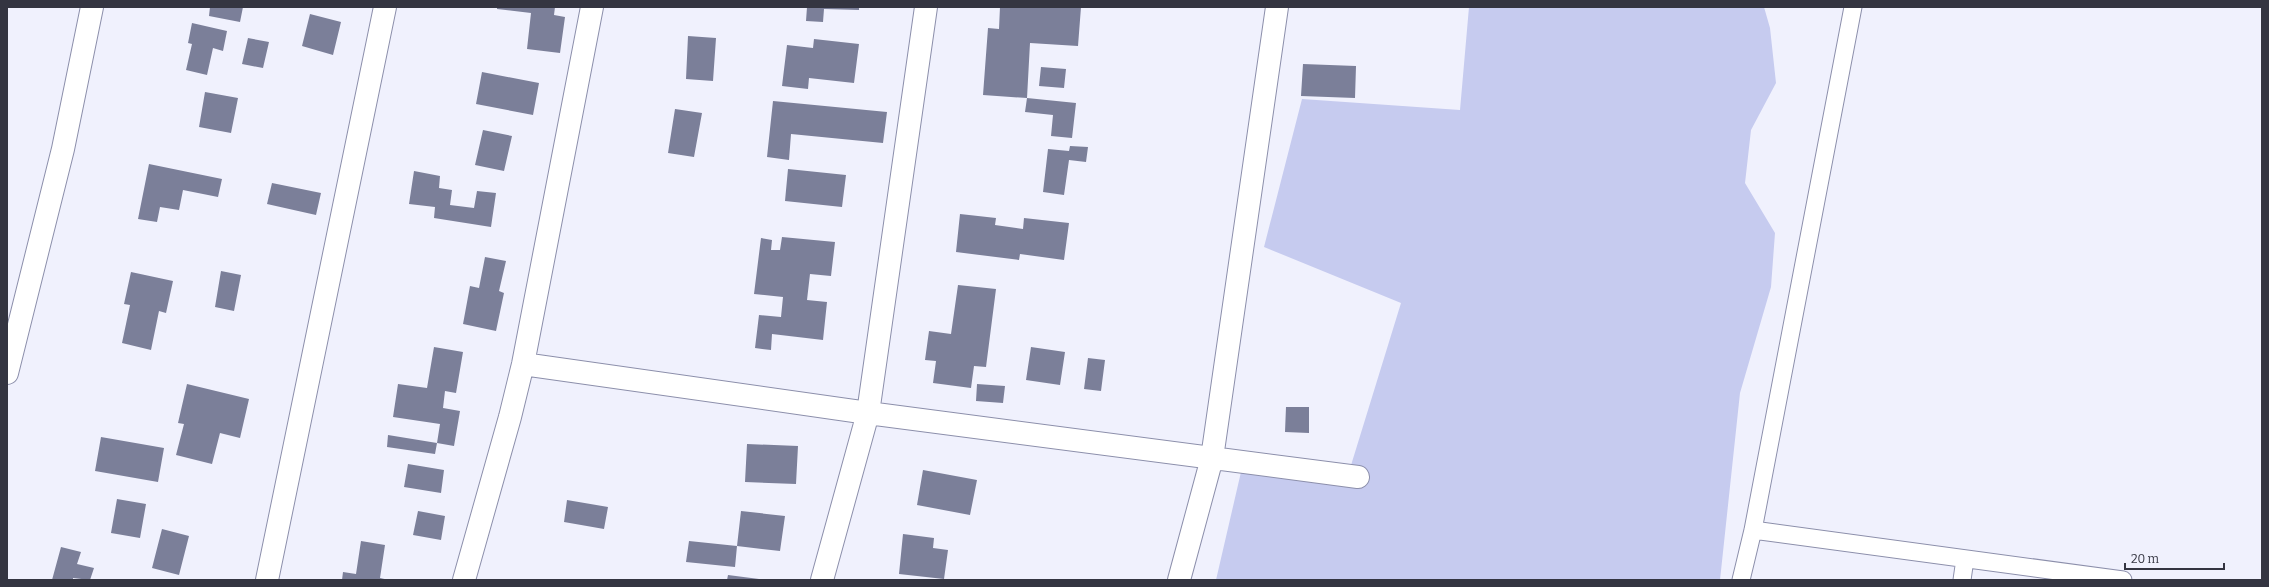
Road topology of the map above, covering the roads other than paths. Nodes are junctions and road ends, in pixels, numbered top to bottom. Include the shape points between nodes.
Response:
1 (92, 7) edge
2 (385, 7) edge
3 (592, 7) edge
4 (926, 7) edge
5 (1277, 7) edge
6 (1853, 7) edge
7 (523, 364) junction
8 (7, 373) edge
9 (868, 413) junction
10 (1212, 458) junction
11 (1358, 477) dead end
12 (1753, 530) junction
13 (1965, 559) junction
14 (267, 580) edge
15 (464, 580) edge
16 (822, 580) edge
17 (1179, 580) edge
18 (1741, 580) edge
19 (1962, 580) edge
20 (2123, 580) edge

1 - 8 street via 63,149
2 - 14 street
3 - 7 street
4 - 9 street
5 - 10 street
6 - 12 lane
7 - 9 street
7 - 15 street
9 - 10 street
9 - 16 street
10 - 11 street
10 - 17 street
12 - 13 lane
12 - 18 lane
13 - 19 lane
13 - 20 lane

